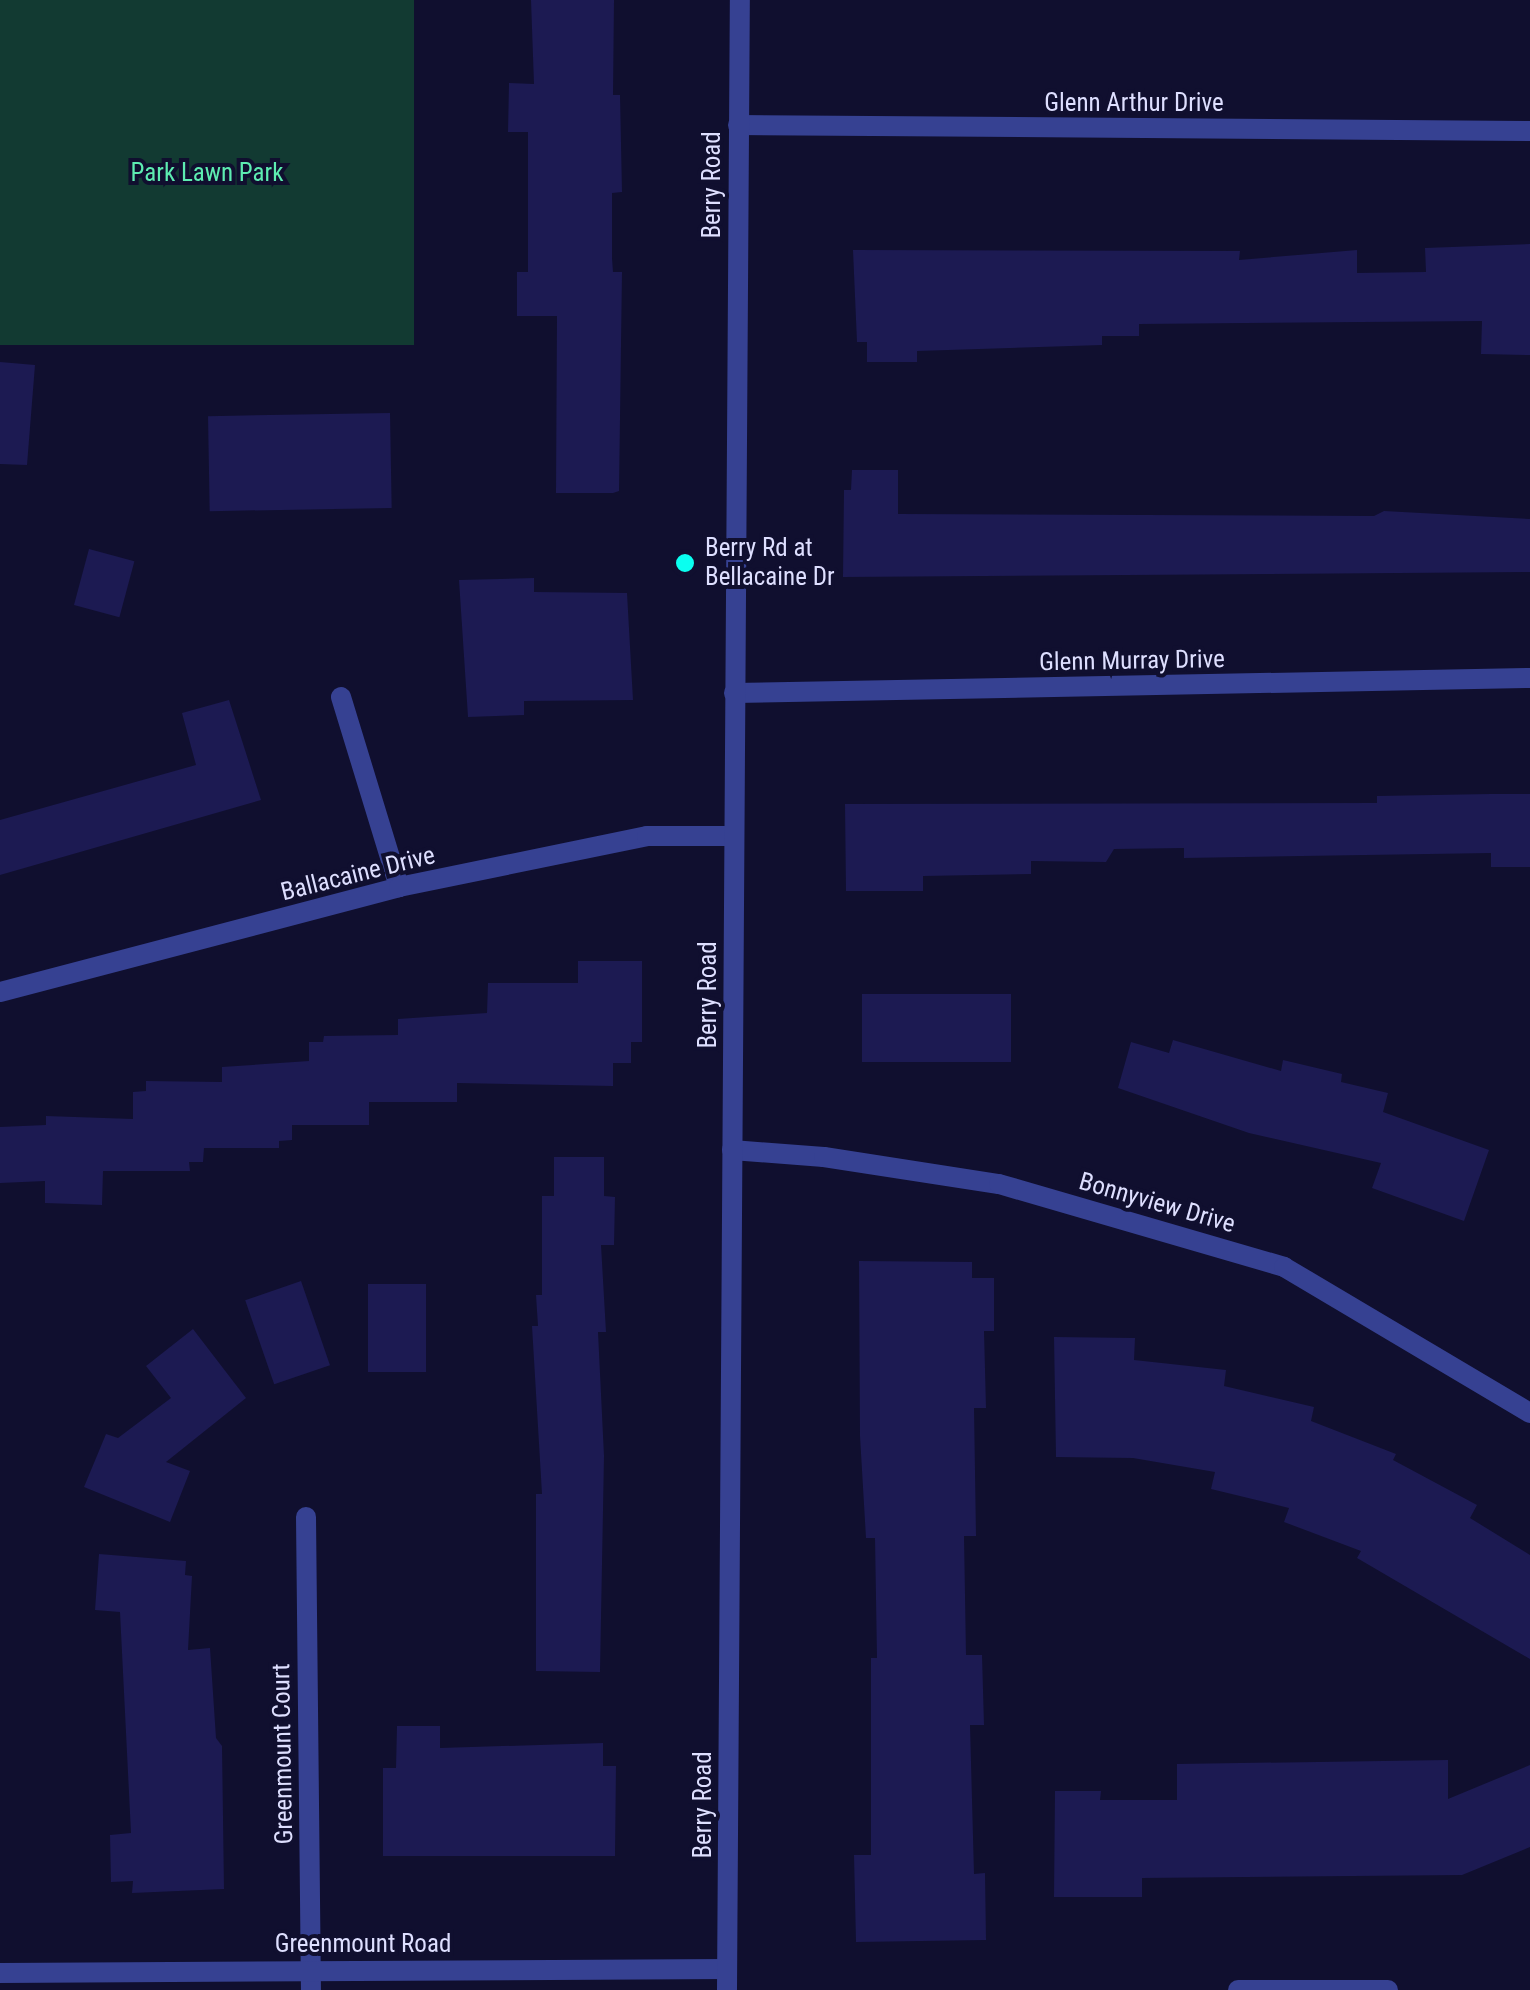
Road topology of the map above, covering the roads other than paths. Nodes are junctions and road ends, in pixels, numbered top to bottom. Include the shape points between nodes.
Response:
1 (740, 0) edge
2 (738, 125) junction
3 (1530, 131) edge
4 (1530, 678) edge
5 (734, 692) junction
6 (341, 696) dead end
7 (733, 836) junction
8 (399, 887) junction
9 (0, 992) edge
10 (732, 1150) junction
11 (1530, 1413) edge
12 (306, 1516) dead end
13 (0, 1973) edge
14 (310, 1980) edge
15 (727, 1980) edge
16 (1238, 1990) edge
17 (1388, 1990) edge

1 - 2 street, Berry Road
2 - 3 street, Glenn Arthur Drive
2 - 5 street, Berry Road
4 - 5 street, Glenn Murray Drive
5 - 7 street, Berry Road
6 - 8 street
7 - 8 street, Ballacaine Drive via 647,836
7 - 10 street, Berry Road
8 - 9 street, Ballacaine Drive
10 - 11 street, Bonnyview Drive via 999,1184 1284,1267
10 - 15 street, Berry Road
12 - 14 street, Greenmount Court
13 - 14 street, Greenmount Road
14 - 15 street, Greenmount Road
16 - 17 street

